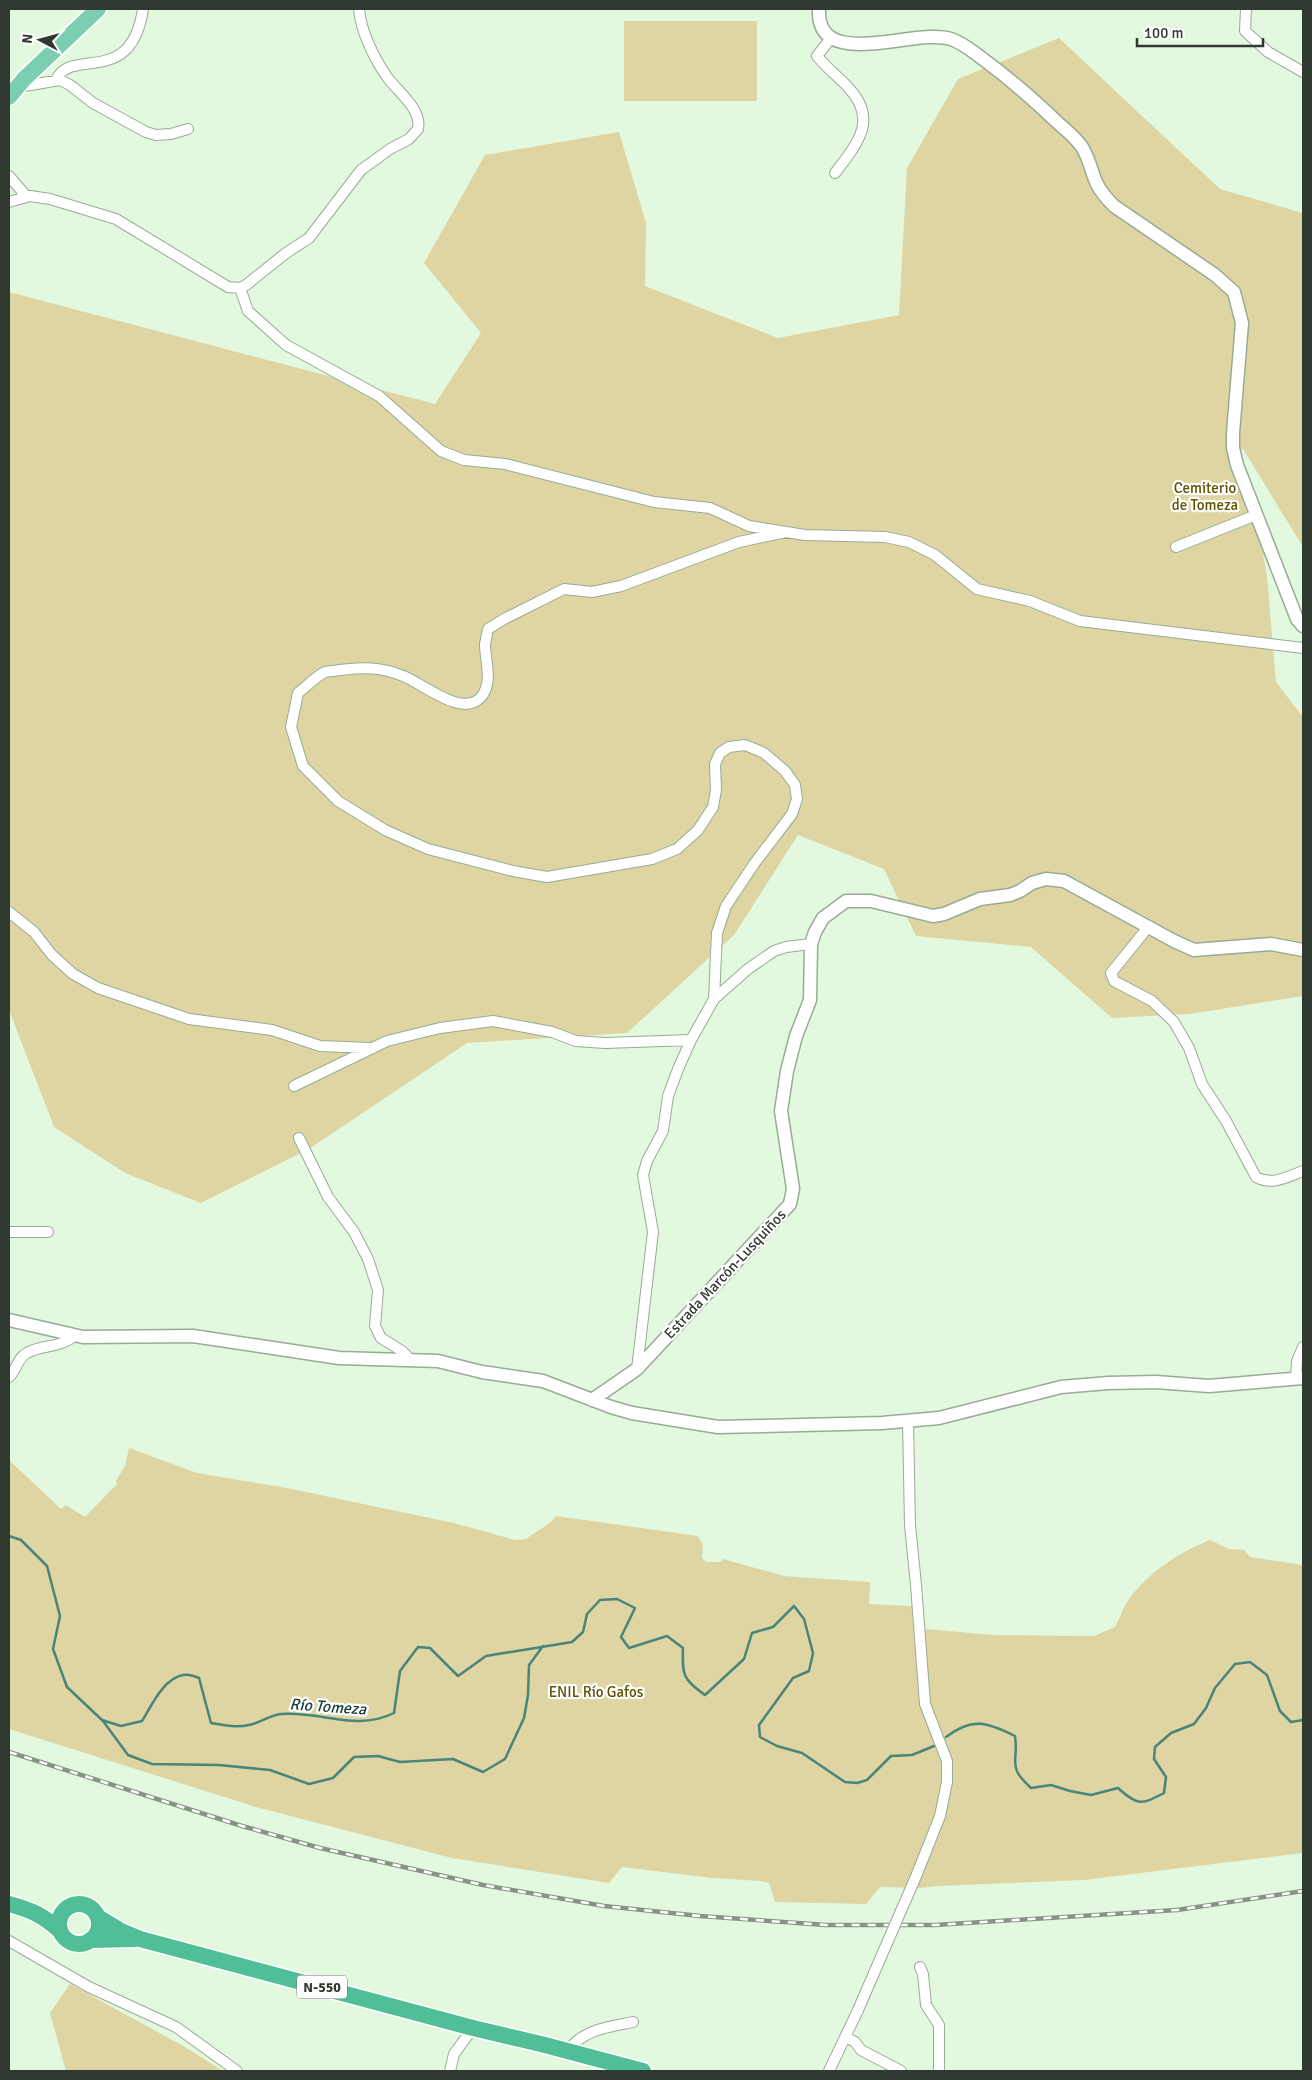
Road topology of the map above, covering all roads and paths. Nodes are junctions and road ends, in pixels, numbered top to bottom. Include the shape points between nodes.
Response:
1 (98, 9) edge
2 (143, 9) edge
3 (359, 9) edge
4 (819, 9) edge
5 (1246, 9) edge
6 (831, 38) junction
7 (1303, 72) edge
8 (56, 80) junction
9 (15, 87) edge
10 (188, 129) dead end
11 (836, 172) dead end
12 (9, 176) edge
13 (27, 197) junction
14 (9, 202) edge
15 (240, 288) junction
16 (1256, 515) junction
17 (786, 532) junction
18 (1176, 548) dead end
19 (1303, 626) edge
20 (1303, 648) edge
21 (9, 912) edge
22 (1149, 926) junction
23 (811, 944) junction
24 (1303, 950) edge
25 (714, 999) junction
26 (690, 1040) junction
27 (372, 1048) junction
28 (294, 1086) dead end
29 (299, 1138) dead end
30 (1303, 1172) edge
31 (9, 1232) edge
32 (48, 1232) dead end
33 (9, 1320) edge
34 (76, 1336) junction
35 (1303, 1346) edge
36 (411, 1360) junction
37 (637, 1369) junction
38 (9, 1377) edge
39 (1300, 1378) edge
40 (592, 1400) junction
41 (908, 1421) junction
42 (16, 1905) edge
43 (67, 1907) junction
44 (98, 1917) junction
45 (60, 1931) junction
46 (140, 1939) junction
47 (90, 1940) junction
48 (9, 1941) edge
49 (920, 1967) dead end
50 (633, 2022) dead end
51 (473, 2028) junction
52 (504, 2036) junction
53 (846, 2037) junction
54 (568, 2051) junction
55 (606, 2066) edge
56 (237, 2071) edge
57 (450, 2071) edge
58 (630, 2071) edge
59 (643, 2071) edge
60 (829, 2071) edge
61 (901, 2071) edge
62 (939, 2071) edge

1 - 9 main road
2 - 8 street via 139,30 128,50 116,57 62,70
3 - 15 street via 374,55 411,105 418,129 409,139 361,170 309,238
4 - 6 street via 820,24
5 - 7 street via 1245,32 1268,52
6 - 11 street via 817,56 857,97 864,117 861,138
6 - 16 street via 858,45 933,36 953,39 967,47 1018,86 1081,144 1096,181 1114,206 1215,275 1234,292 1242,323 1233,448
8 - 9 street
8 - 10 street via 65,81 93,104 146,132 171,134
12 - 13 street
13 - 14 street
13 - 15 street via 50,198 116,218 228,287
15 - 17 street via 248,311 286,345 379,396 441,451 464,460 505,464 654,502 710,508 749,526
16 - 18 street
16 - 19 street via 1297,619
17 - 20 street via 885,537 909,542 935,555 977,589 1030,601 1080,621
17 - 25 street via 739,542 621,586 592,592 564,589 504,618 488,629 486,686 481,698 469,703 434,695 405,676 383,669 359,667 325,672 298,694 291,727 303,766 338,801 385,830 428,849 548,877 652,859 677,849 698,830 713,808 715,764 720,753 729,747 744,745 764,753 785,771 795,785 797,799 792,814 726,906 717,932
21 - 27 street via 34,932 73,974 98,988 189,1020 272,1030 320,1046
22 - 23 street, Estrada Marcón-Lusquiños via 1064,881 1046,879 1032,883 1020,892 980,899 933,916 871,901 846,901 823,918
22 - 24 street, Estrada Marcón-Lusquiños via 1194,950 1271,944
22 - 30 street via 1116,964 1111,973 1114,982 1152,1001 1174,1022 1189,1048 1202,1084 1256,1177 1271,1182
23 - 25 street via 774,951
23 - 37 street, Estrada Marcón-Lusquiños via 810,1000 786,1071 781,1111 793,1189 790,1204
25 - 26 street
26 - 27 street via 576,1041 552,1032 493,1021 440,1028
26 - 37 street via 668,1096 663,1130 643,1175 653,1232
27 - 28 street
29 - 36 street via 328,1198 354,1232 368,1260 378,1290 375,1326 381,1338
31 - 32 street
33 - 34 street
34 - 36 street via 193,1336 327,1357
34 - 38 street via 65,1344 27,1352 18,1360 14,1373
35 - 39 street via 1297,1360
36 - 40 street via 438,1361 543,1382
37 - 40 street, Estrada Marcón-Lusquiños
39 - 41 street via 1208,1386 1127,1382 1061,1387 939,1418
40 - 41 street via 632,1413 718,1427
41 - 53 street, bridge via 910,1525 925,1704 947,1760 948,1782 940,1816 917,1874
42 - 43 highway, N-550
42 - 45 highway, N-550 via 46,1918
43 - 44 highway, N-550 via 83,1904
43 - 45 highway via 59,1918
44 - 46 highway, N-550
44 - 47 highway via 98,1929
45 - 47 highway, N-550 via 74,1944
46 - 47 highway, N-550
46 - 51 highway, N-550
48 - 56 street via 89,1987 176,2028
49 - 62 street via 926,2005 939,2025
50 - 54 street via 602,2028 574,2042
51 - 52 highway, N-550
51 - 57 street via 454,2054
52 - 54 highway, N-550
52 - 55 highway, N-550 via 554,2054
53 - 60 street
53 - 61 street via 861,2050
54 - 55 highway, N-550
55 - 58 highway
55 - 59 highway, N-550

